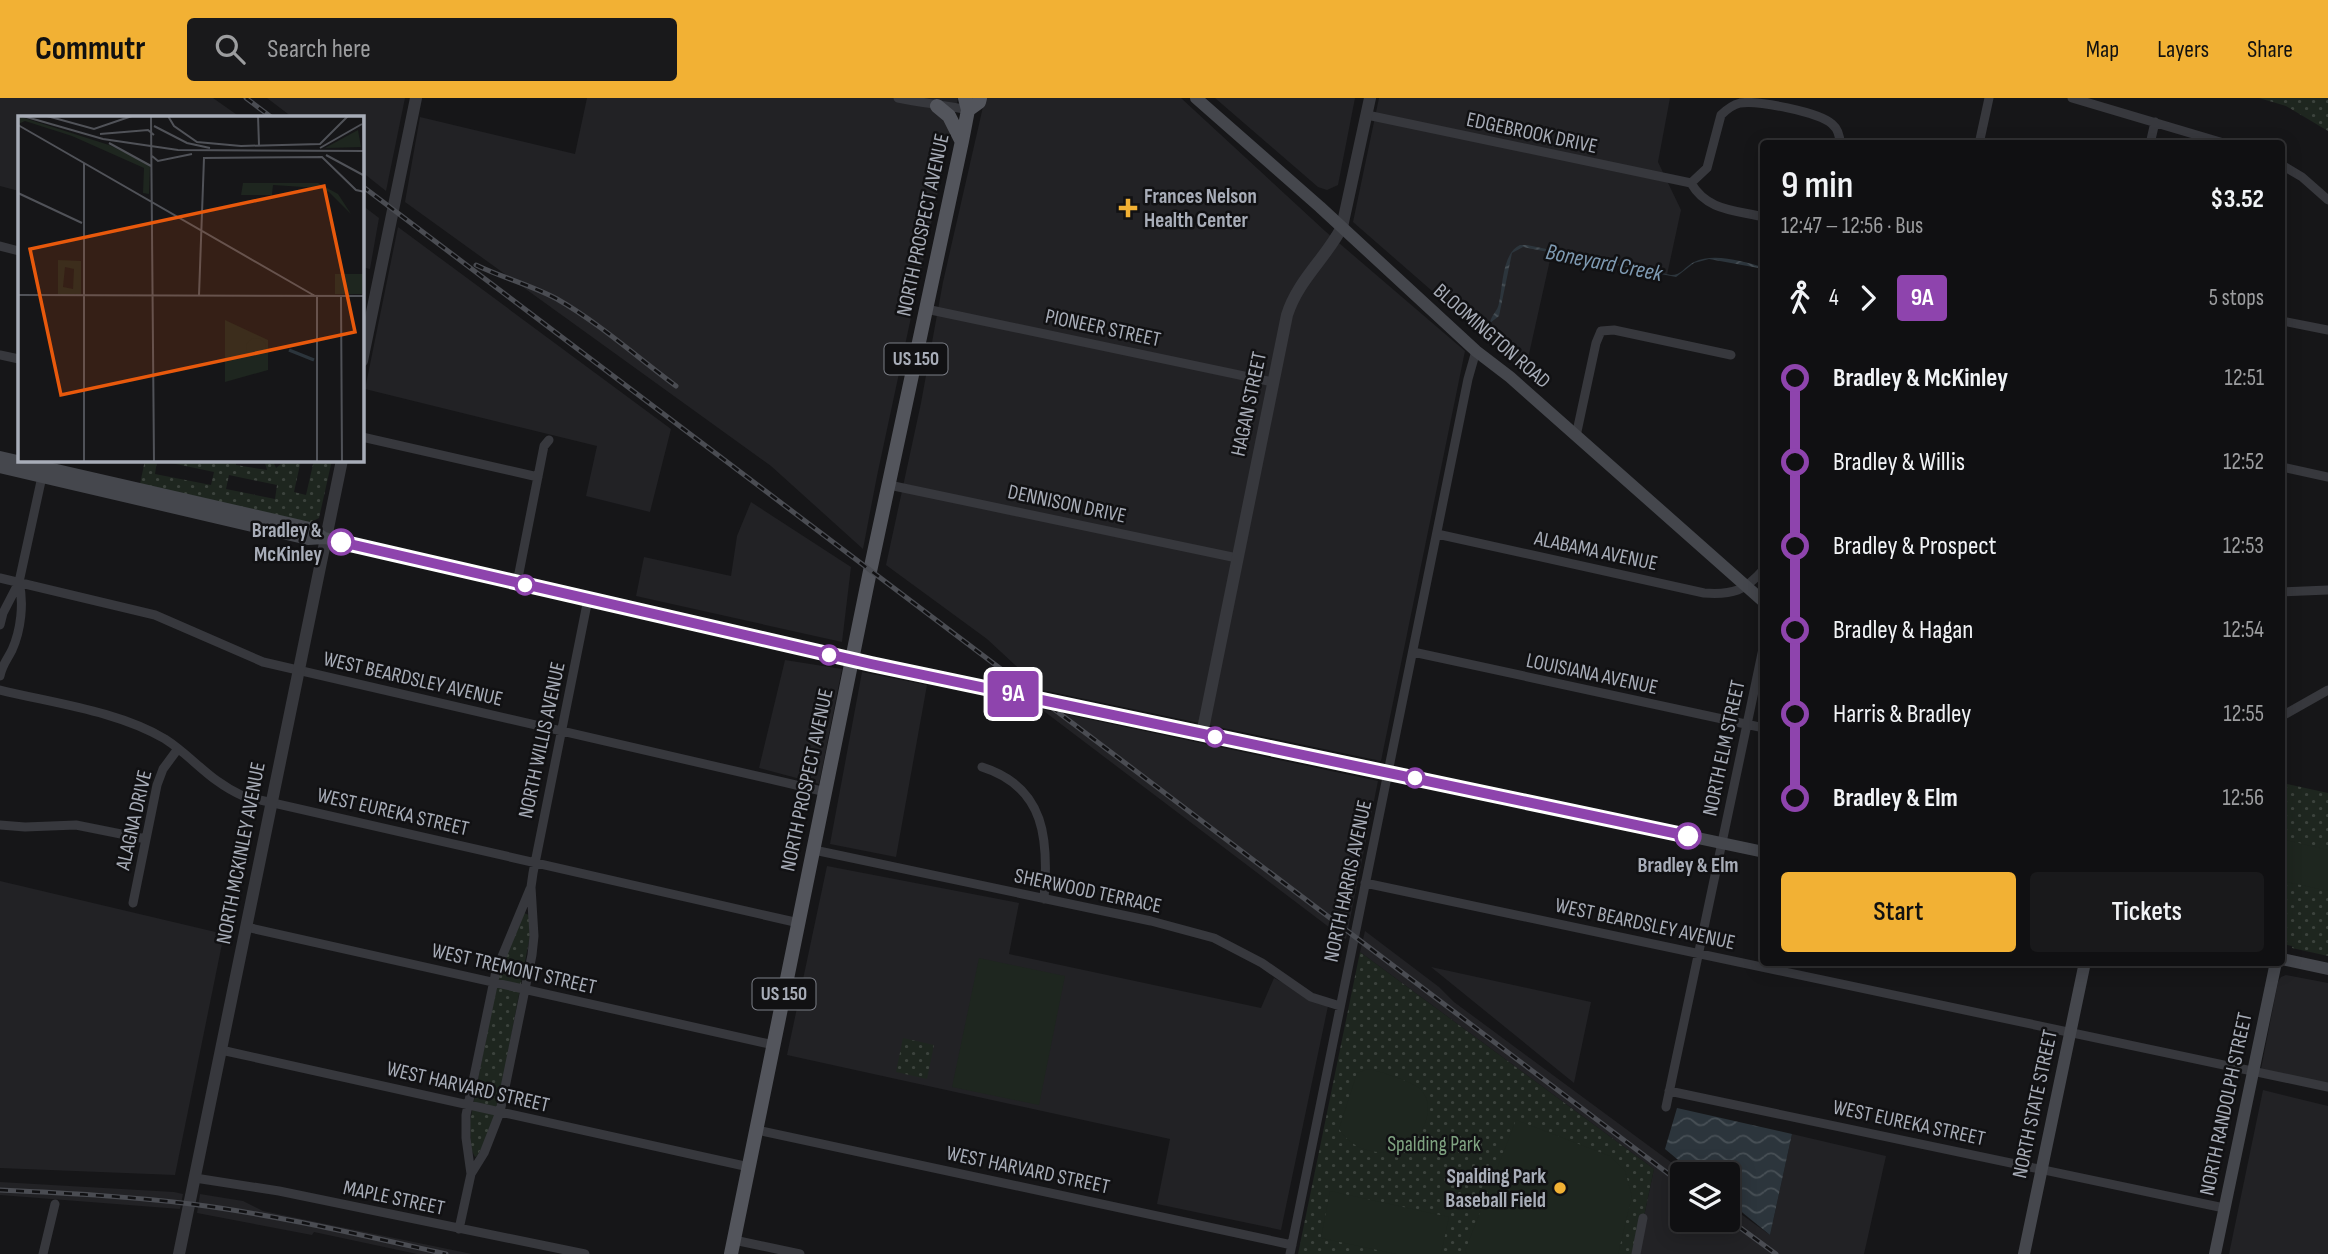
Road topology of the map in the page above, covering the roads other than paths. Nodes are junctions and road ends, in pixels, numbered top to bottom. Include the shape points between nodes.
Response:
1 (416, 98) edge
2 (898, 98) edge
3 (980, 98) edge
4 (1196, 98) edge
5 (1370, 98) edge
6 (1989, 98) edge
7 (2072, 98) edge
8 (967, 104) edge
9 (937, 106) junction
10 (1367, 115) junction
11 (2155, 122) junction
12 (1839, 140) edge
13 (1980, 140) edge
14 (2151, 140) edge
15 (2214, 140) edge
16 (962, 141) junction
17 (2285, 167) edge
18 (1691, 183) junction
19 (2328, 200) edge
20 (1760, 216) edge
21 (1342, 227) junction
22 (0, 246) edge
23 (18, 251) edge
24 (926, 309) junction
25 (2285, 322) edge
26 (2328, 330) edge
27 (364, 351) edge
28 (1476, 351) junction
29 (0, 355) edge
30 (1731, 355) dead end
31 (18, 359) edge
32 (1273, 382) junction
33 (1576, 436) junction
34 (364, 437) edge
35 (549, 440) dead end
36 (0, 457) edge
37 (342, 462) edge
38 (0, 467) edge
39 (2285, 468) edge
40 (43, 472) junction
41 (538, 477) junction
42 (2328, 477) edge
43 (889, 485) junction
44 (1437, 534) junction
45 (325, 538) junction
46 (1237, 558) junction
47 (1760, 573) edge
48 (0, 578) edge
49 (19, 582) junction
50 (517, 583) junction
51 (1747, 587) junction
52 (2328, 590) edge
53 (2285, 592) edge
54 (1760, 598) edge
55 (588, 599) junction
56 (0, 625) edge
57 (1413, 652) junction
58 (1, 659) edge
59 (852, 660) junction
60 (1760, 664) edge
61 (297, 670) junction
62 (0, 676) edge
63 (0, 690) edge
64 (2327, 693) edge
65 (2285, 714) edge
66 (1748, 725) junction
67 (1760, 727) edge
68 (561, 732) junction
69 (1202, 734) junction
70 (177, 750) junction
71 (982, 767) dead end
72 (1388, 773) junction
73 (825, 792) junction
74 (271, 803) junction
75 (0, 825) edge
76 (146, 839) junction
77 (1721, 843) junction
78 (814, 850) junction
79 (1760, 851) edge
80 (535, 863) junction
81 (1365, 883) junction
82 (531, 887) junction
83 (1044, 899) junction
84 (133, 903) dead end
85 (799, 923) junction
86 (246, 927) junction
87 (1698, 953) junction
88 (2285, 960) edge
89 (2084, 966) edge
90 (2275, 966) edge
91 (2328, 969) edge
92 (494, 982) junction
93 (525, 989) junction
94 (1340, 1006) junction
95 (2070, 1032) junction
96 (774, 1045) junction
97 (221, 1050) junction
98 (2253, 1071) junction
99 (2328, 1087) edge
100 (1669, 1091) junction
101 (468, 1104) junction
102 (1666, 1107) dead end
103 (500, 1112) junction
104 (757, 1130) junction
105 (749, 1167) junction
106 (2042, 1169) junction
107 (471, 1174) junction
108 (195, 1178) junction
109 (55, 1204) dead end
110 (2224, 1208) junction
111 (1643, 1218) dead end
112 (459, 1229) junction
113 (733, 1247) edge
114 (1291, 1249) edge
115 (43, 1254) edge
116 (179, 1254) edge
117 (584, 1254) edge
118 (800, 1254) edge
119 (1636, 1254) edge
120 (2024, 1254) edge
121 (2215, 1254) edge

1 - 27 street
2 - 9 street
3 - 8 main road, NORTH PROSPECT AVENUE
4 - 21 main road, BLOOMINGTON ROAD
5 - 10 street, HAGAN STREET
6 - 13 street
7 - 11 street
8 - 9 street
8 - 16 main road, NORTH PROSPECT AVENUE / US 150
9 - 16 main road via 949,116
10 - 18 street, EDGEBROOK DRIVE
10 - 21 street, HAGAN STREET
11 - 14 street
11 - 15 street
12 - 18 street via 1838,131 1825,119 1740,103 1721,115 1707,168
16 - 24 main road, NORTH PROSPECT AVENUE / US 150
17 - 19 street
18 - 20 street via 1703,200 1713,205
21 - 28 main road, BLOOMINGTON ROAD
21 - 32 street, HAGAN STREET via 1294,295
22 - 23 street
24 - 32 street, PIONEER STREET
24 - 43 main road, NORTH PROSPECT AVENUE / US 150
25 - 26 street
28 - 33 main road, BLOOMINGTON ROAD
28 - 44 street, NORTH HARRIS AVENUE
29 - 31 street
30 - 33 street via 1601,331
32 - 46 street, HAGAN STREET
33 - 51 main road, BLOOMINGTON ROAD
34 - 41 street
35 - 41 street
36 - 40 main road
37 - 45 street, NORTH MCKINLEY AVENUE
38 - 40 main road
39 - 42 street
40 - 45 main road via 307,539
40 - 49 street
41 - 50 street
43 - 46 street, DENNISON DRIVE
43 - 59 main road, NORTH PROSPECT AVENUE / US 150
44 - 51 street, ALABAMA AVENUE via 1704,593
44 - 57 street, NORTH HARRIS AVENUE
45 - 50 main road
45 - 61 street, NORTH MCKINLEY AVENUE
46 - 69 street, HAGAN STREET
47 - 51 street
48 - 49 street, WEST BEARDSLEY AVENUE
49 - 56 street
49 - 58 street via 18,629 10,654
49 - 61 street, WEST BEARDSLEY AVENUE via 155,615 239,653
50 - 55 main road
51 - 54 main road, BLOOMINGTON ROAD
52 - 53 street
55 - 59 main road
55 - 68 street, NORTH WILLIS AVENUE
57 - 66 street, LOUISIANA AVENUE
57 - 72 street, NORTH HARRIS AVENUE
58 - 62 street
59 - 69 main road
59 - 73 main road, NORTH PROSPECT AVENUE / US 150
60 - 66 street, NORTH ELM STREET
61 - 68 street, WEST BEARDSLEY AVENUE
61 - 74 street, NORTH MCKINLEY AVENUE
63 - 70 street, WEST EUREKA STREET via 128,722
64 - 65 street
66 - 67 street, LOUISIANA AVENUE
66 - 77 street, NORTH ELM STREET
68 - 73 street, WEST BEARDSLEY AVENUE
68 - 80 street, NORTH WILLIS AVENUE
69 - 72 main road
70 - 74 street, WEST EUREKA STREET via 230,790
70 - 76 street, ALAGNA DRIVE via 160,775
71 - 83 street via 1015,782 1038,817 1046,848
72 - 77 main road
72 - 81 street, NORTH HARRIS AVENUE
73 - 78 main road, NORTH PROSPECT AVENUE / US 150
74 - 80 street, WEST EUREKA STREET
74 - 86 street, NORTH MCKINLEY AVENUE
75 - 76 street via 63,823
76 - 84 street, ALAGNA DRIVE
77 - 79 main road
77 - 87 street, NORTH ELM STREET
78 - 83 street, SHERWOOD TERRACE
78 - 85 main road, NORTH PROSPECT AVENUE / US 150
80 - 82 street, NORTH WILLIS AVENUE
80 - 85 street, WEST EUREKA STREET
81 - 87 street, WEST BEARDSLEY AVENUE
81 - 94 street, NORTH HARRIS AVENUE
82 - 92 street, NORTH WILLIS AVENUE
82 - 93 street, NORTH WILLIS AVENUE via 534,936
83 - 94 street, SHERWOOD TERRACE via 1214,938 1311,996
85 - 96 main road, NORTH PROSPECT AVENUE / US 150
86 - 92 street, WEST TREMONT STREET
86 - 97 street, NORTH MCKINLEY AVENUE
87 - 95 street, WEST BEARDSLEY AVENUE
87 - 100 street, NORTH ELM STREET
88 - 91 main road
89 - 95 main road, NORTH STATE STREET
90 - 98 main road, NORTH RANDOLPH STREET
92 - 93 street, WEST TREMONT STREET
92 - 101 street, NORTH WILLIS AVENUE
93 - 96 street, WEST TREMONT STREET
93 - 103 street, NORTH WILLIS AVENUE
94 - 114 street, NORTH HARRIS AVENUE
95 - 98 street, WEST BEARDSLEY AVENUE
95 - 106 main road, NORTH STATE STREET
96 - 104 main road, NORTH PROSPECT AVENUE / US 150
97 - 101 street, WEST HARVARD STREET
97 - 108 street, NORTH MCKINLEY AVENUE
98 - 99 street, WEST BEARDSLEY AVENUE
98 - 110 main road, NORTH RANDOLPH STREET
100 - 102 street, NORTH ELM STREET
100 - 106 street, WEST EUREKA STREET
101 - 103 street, WEST HARVARD STREET
101 - 107 street, NORTH WILLIS AVENUE
103 - 105 street, WEST HARVARD STREET
103 - 107 street, NORTH WILLIS AVENUE
104 - 105 main road, NORTH PROSPECT AVENUE / US 150
104 - 114 street, WEST HARVARD STREET
105 - 113 main road, NORTH PROSPECT AVENUE / US 150
106 - 110 street, WEST EUREKA STREET
106 - 120 main road, NORTH STATE STREET
107 - 112 street, NORTH WILLIS AVENUE
108 - 112 street, MAPLE STREET
108 - 116 street, NORTH MCKINLEY AVENUE
109 - 115 street
110 - 121 main road, NORTH RANDOLPH STREET
111 - 119 street
112 - 117 street, MAPLE STREET
113 - 118 street

